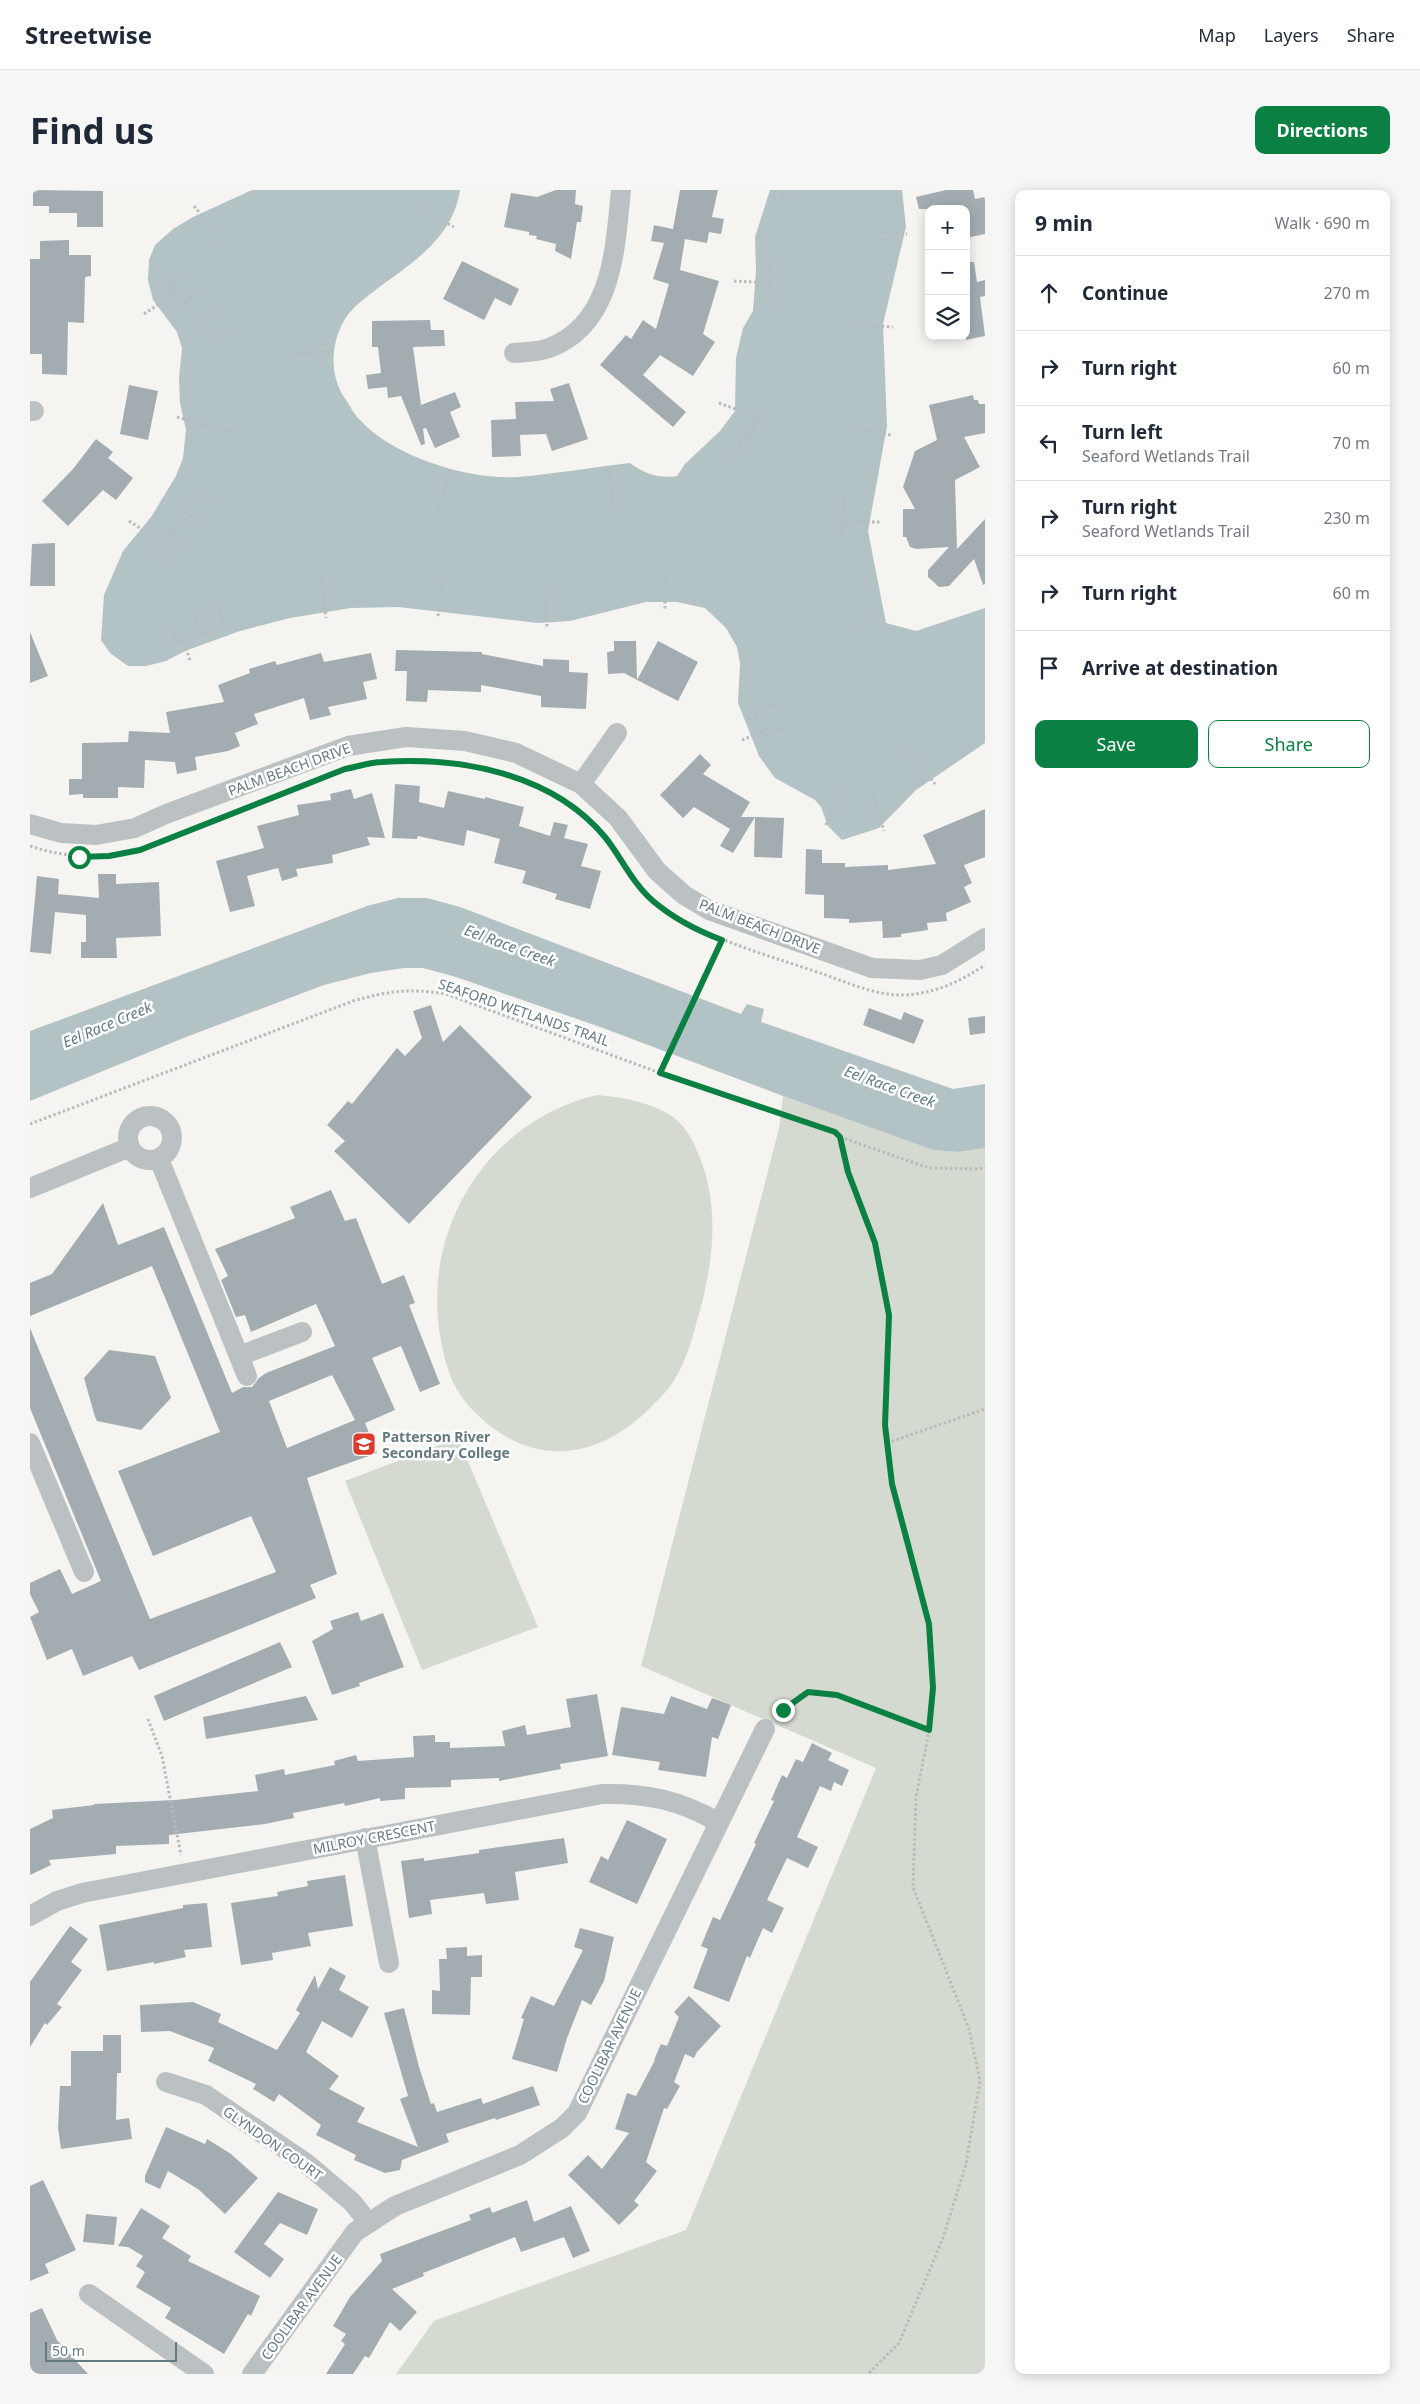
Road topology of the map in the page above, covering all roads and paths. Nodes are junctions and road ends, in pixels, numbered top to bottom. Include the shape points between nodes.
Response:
1 (621, 190) edge
2 (784, 190) edge
3 (783, 199) dead end
4 (194, 206) dead end
5 (417, 207) dead end
6 (454, 227) dead end
7 (876, 231) dead end
8 (906, 234) dead end
9 (224, 244) dead end
10 (770, 258) dead end
11 (186, 269) dead end
12 (734, 281) dead end
13 (769, 283) junction
14 (202, 288) dead end
15 (177, 292) junction
16 (185, 302) junction
17 (219, 307) dead end
18 (768, 308) dead end
19 (144, 314) dead end
20 (200, 322) junction
21 (857, 324) dead end
22 (233, 328) dead end
23 (893, 328) dead end
24 (336, 352) dead end
25 (296, 354) dead end
26 (514, 354) dead end
27 (719, 403) dead end
28 (177, 417) dead end
29 (756, 417) junction
30 (765, 420) dead end
31 (854, 427) dead end
32 (237, 432) dead end
33 (891, 436) dead end
34 (733, 460) dead end
35 (608, 466) dead end
36 (450, 469) dead end
37 (844, 496) dead end
38 (217, 503) dead end
39 (614, 510) dead end
40 (438, 511) dead end
41 (185, 513) junction
42 (129, 521) dead end
43 (842, 522) junction
44 (882, 522) dead end
45 (204, 524) dead end
46 (171, 533) junction
47 (164, 544) junction
48 (190, 545) dead end
49 (841, 546) dead end
50 (176, 566) dead end
51 (665, 566) dead end
52 (443, 576) dead end
53 (321, 577) dead end
54 (545, 589) dead end
55 (218, 607) dead end
56 (665, 609) dead end
57 (878, 612) dead end
58 (194, 613) dead end
59 (438, 616) dead end
60 (326, 618) dead end
61 (170, 622) dead end
62 (547, 628) dead end
63 (859, 631) dead end
64 (201, 635) junction
65 (184, 640) junction
66 (177, 642) junction
67 (167, 645) dead end
68 (190, 660) dead end
69 (775, 704) dead end
70 (786, 727) dead end
71 (763, 731) junction
72 (617, 733) dead end
73 (742, 740) dead end
74 (909, 751) dead end
75 (580, 784) junction
76 (935, 784) dead end
77 (871, 787) dead end
78 (842, 789) dead end
79 (30, 824) edge
80 (826, 825) dead end
81 (884, 831) dead end
82 (30, 846) edge
83 (985, 938) edge
84 (722, 940) junction
85 (985, 965) edge
86 (660, 1073) junction
87 (30, 1124) edge
88 (840, 1137) junction
89 (130, 1147) junction
90 (159, 1159) junction
91 (985, 1167) edge
92 (30, 1188) edge
93 (302, 1332) dead end
94 (239, 1356) junction
95 (247, 1376) dead end
96 (985, 1409) edge
97 (30, 1443) edge
98 (887, 1443) junction
99 (84, 1572) dead end
100 (148, 1719) dead end
101 (768, 1724) joint
102 (929, 1730) junction
103 (718, 1822) junction
104 (365, 1838) junction
105 (184, 1873) junction
106 (30, 1916) edge
107 (389, 1963) dead end
108 (166, 2082) dead end
109 (368, 2222) junction
110 (89, 2294) dead end
111 (204, 2374) edge
112 (252, 2374) edge
113 (868, 2374) edge

1 - 26 street via 606,288 594,313 578,334 548,349
2 - 3 path
4 - 9 path
5 - 6 path
7 - 8 path
10 - 13 path
11 - 15 path via 170,283
12 - 13 path
13 - 18 path
14 - 16 path
15 - 16 path
15 - 19 path
16 - 20 path
17 - 20 path
20 - 22 path via 216,341
21 - 23 path
24 - 25 path
27 - 29 path
28 - 32 path
29 - 30 path
29 - 34 path via 749,439 742,437
31 - 33 path
35 - 39 path
36 - 40 path
37 - 43 path
38 - 41 path via 199,492
41 - 45 path
41 - 46 path
42 - 47 path
43 - 44 path
43 - 49 path
46 - 47 path
46 - 48 path
47 - 50 path via 158,554
51 - 56 path
52 - 59 path
53 - 60 path
54 - 62 path
55 - 64 path via 225,627
57 - 63 path
58 - 64 path
61 - 66 path
64 - 65 path
65 - 66 path
65 - 68 path
66 - 67 path
69 - 71 path via 755,713
70 - 71 path via 766,737
71 - 73 path
72 - 75 street
74 - 76 path
75 - 79 street, PALM BEACH DRIVE via 516,754 465,740 406,737 348,746 135,828 96,835 61,833
75 - 83 street, PALM BEACH DRIVE via 618,818 657,871 684,895 709,910 872,968 920,970 942,965
77 - 81 path
78 - 80 path
82 - 84 path via 79,857 109,856 140,850 345,769 380,762 435,761 474,766 516,777 584,816 605,837 652,900 686,923
84 - 85 path via 888,994 936,991 953,985
84 - 86 path
86 - 87 path, SEAFORD WETLANDS TRAIL via 446,994 390,991 353,1001
86 - 88 path, SEAFORD WETLANDS TRAIL via 835,1132
88 - 91 path, SEAFORD WETLANDS TRAIL via 929,1168
88 - 98 path via 848,1172 875,1243 889,1315
89 - 90 street via 142,1159
89 - 90 street via 128,1134 134,1123 148,1116 160,1118 169,1126 173,1141 167,1153
89 - 92 street
90 - 94 street
93 - 94 street
94 - 95 street
96 - 98 path
97 - 99 street
98 - 102 path via 892,1484 929,1624 933,1688
100 - 105 path via 164,1761
101 - 102 path via 808,1692 837,1695
101 - 103 street, COOLIBAR AVENUE
102 - 113 path via 916,1797 913,1887 969,2029 980,2081 966,2164 943,2238 899,2343
103 - 104 street, MILROY CRESCENT via 673,1801 636,1793 602,1794
103 - 109 street, COOLIBAR AVENUE via 577,2113 562,2128 520,2155 395,2206
104 - 105 street, MILROY CRESCENT
104 - 107 street
105 - 106 street, MILROY CRESCENT via 82,1893 57,1901
108 - 109 street, GLYNDON COURT via 206,2096 306,2163 352,2202
109 - 112 street, COOLIBAR AVENUE via 355,2232
110 - 111 street

